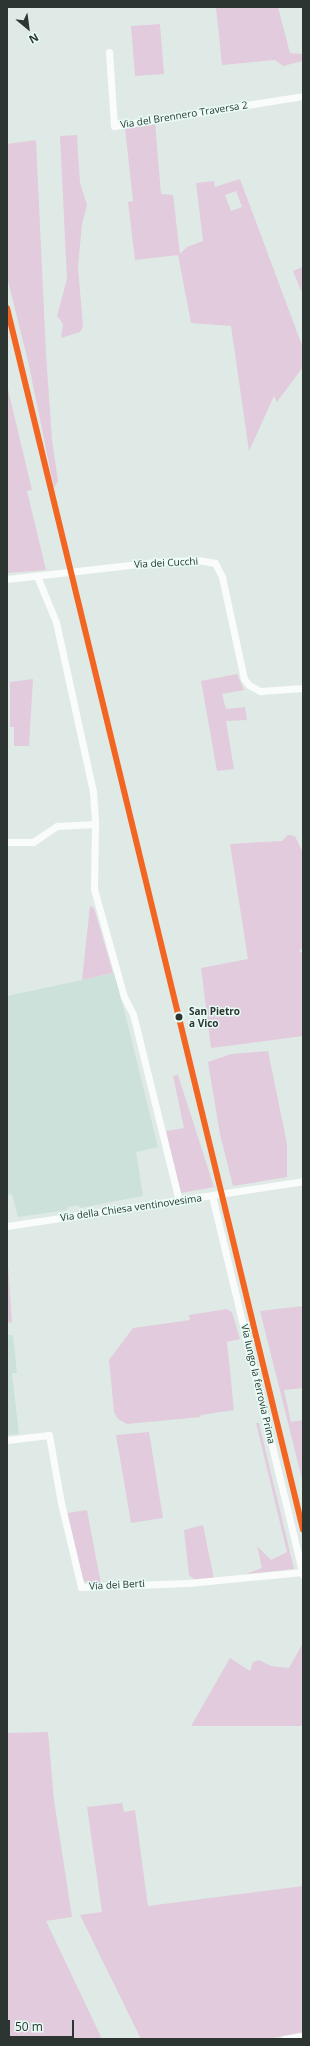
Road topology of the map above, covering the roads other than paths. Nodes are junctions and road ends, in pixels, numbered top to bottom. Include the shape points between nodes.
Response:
1 (109, 52) dead end
2 (303, 96) edge
3 (37, 576) junction
4 (7, 578) edge
5 (303, 688) edge
6 (95, 824) junction
7 (7, 842) edge
8 (303, 1181) edge
9 (212, 1196) junction
10 (179, 1202) junction
11 (7, 1226) edge
12 (7, 1440) edge
13 (303, 1574) edge
14 (303, 2036) edge
15 (284, 2039) edge

1 - 2 street, Via del Brennero Traversa 2 via 114,126
3 - 4 street, Via dei Cucchi
3 - 5 street, Via dei Cucchi via 156,562 198,560 215,563 222,577 244,679 260,691
3 - 6 street via 51,607 59,637 93,792
6 - 7 street via 57,826 33,842
6 - 10 street via 94,889 124,997 133,1014
8 - 9 street, Via della Chiesa ventinovesima
9 - 10 street, Via della Chiesa ventinovesima
9 - 13 street, Via lungo la ferrovia Prima
10 - 11 street, Via della Chiesa ventinovesima
12 - 13 street, Via dei Berti via 49,1435 81,1588
14 - 15 street

